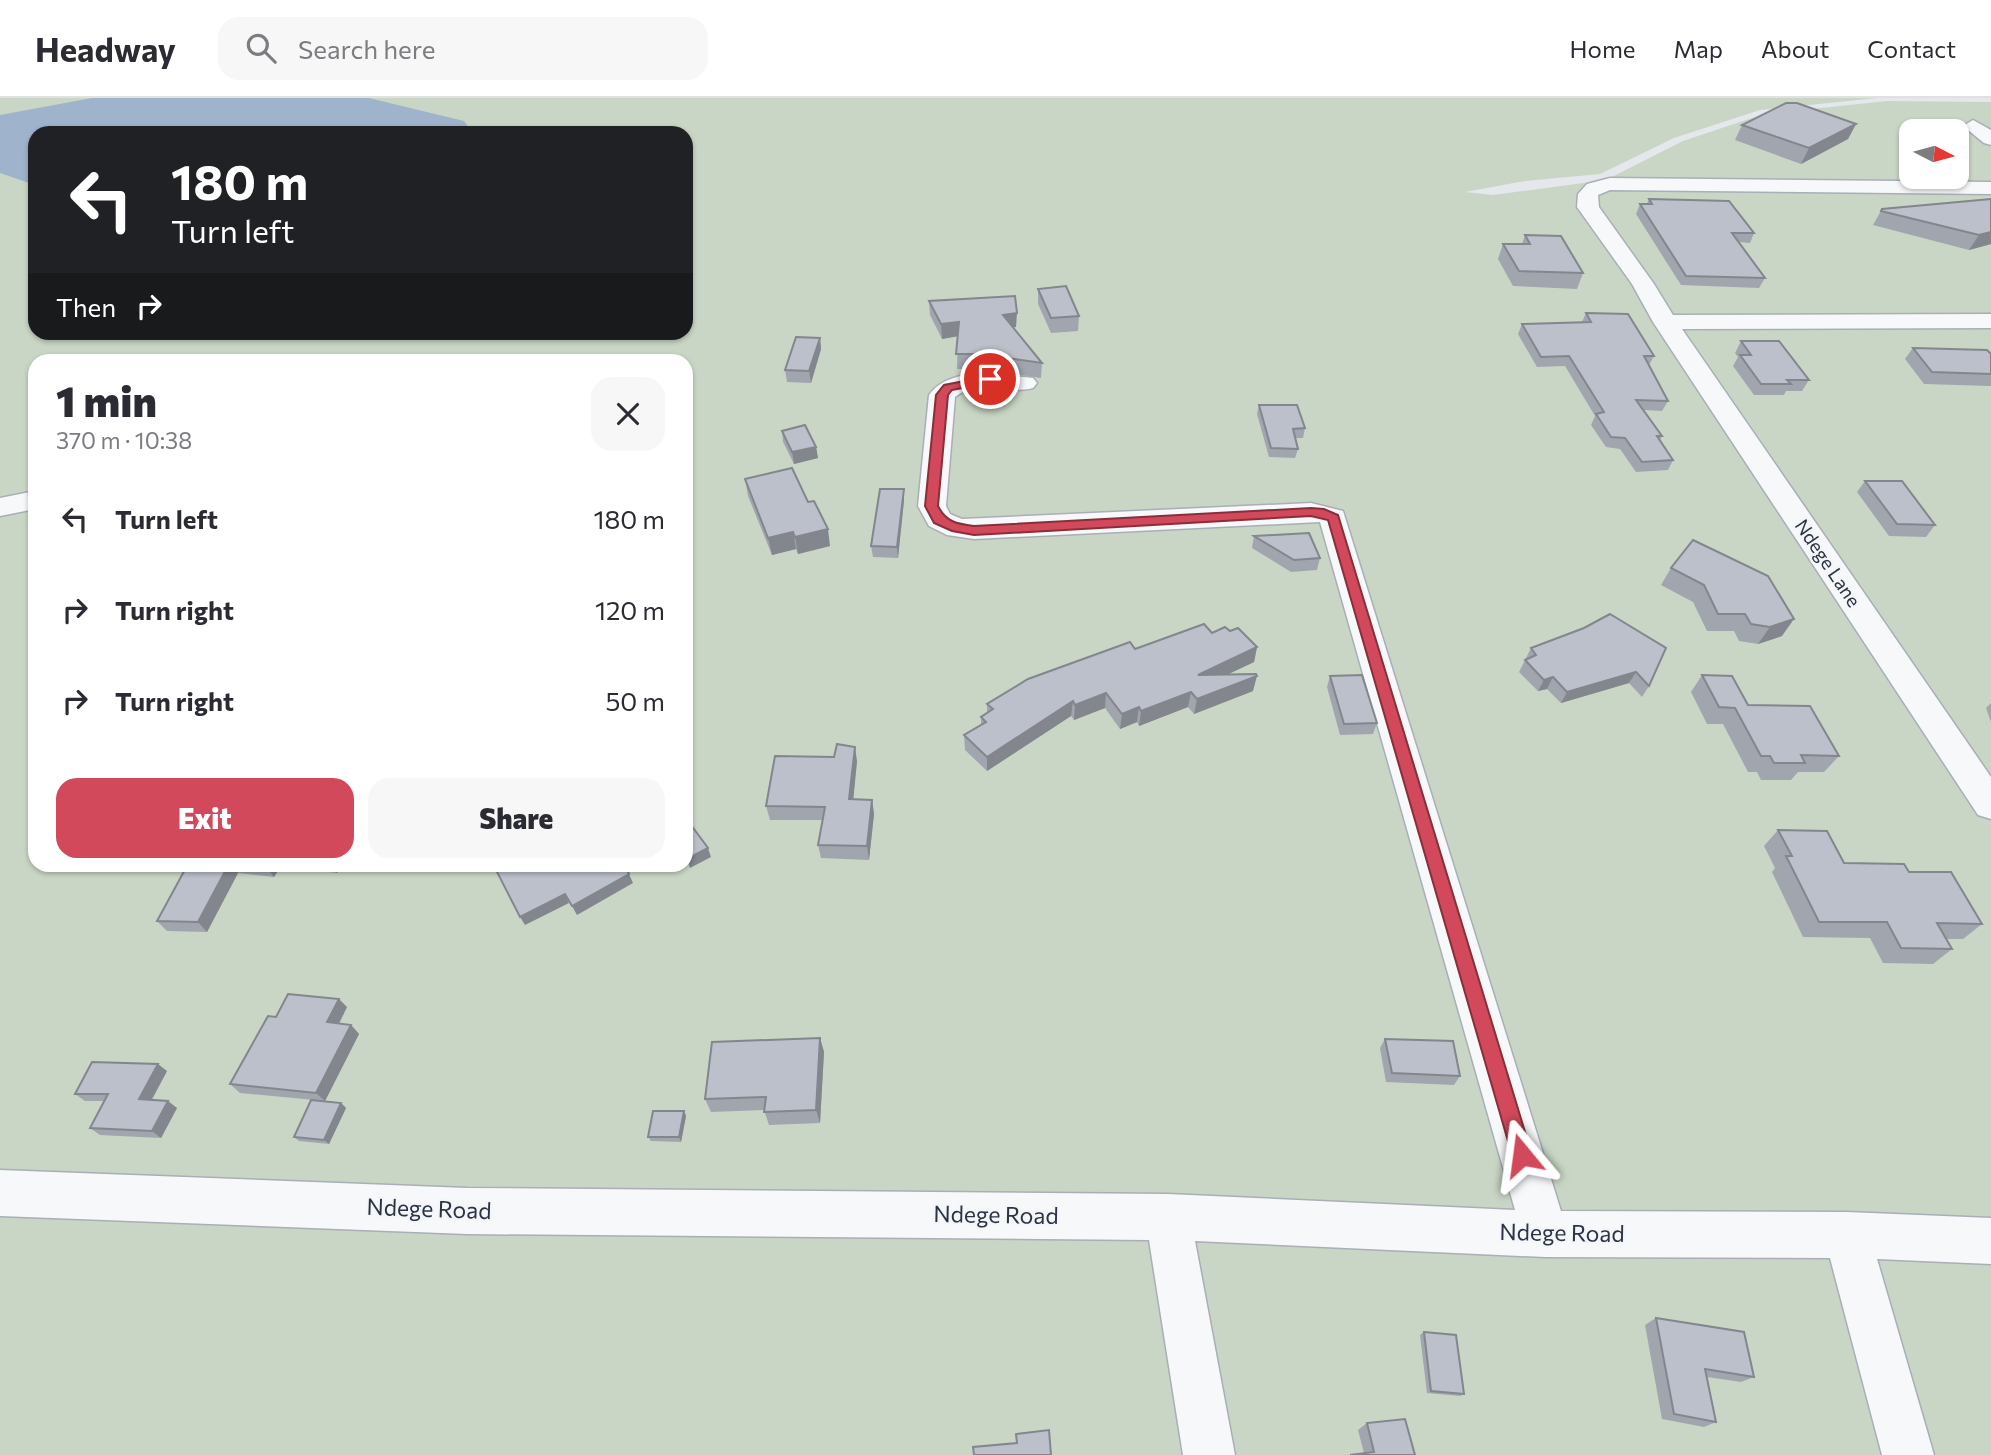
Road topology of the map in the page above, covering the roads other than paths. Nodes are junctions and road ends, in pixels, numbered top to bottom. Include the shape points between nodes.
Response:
1 (1973, 127) dead end
2 (1991, 139) edge
3 (1991, 188) edge
4 (1991, 321) edge
5 (1665, 322) junction
6 (1024, 383) dead end
7 (28, 501) edge
8 (0, 507) edge
9 (1991, 805) edge
10 (0, 1193) edge
11 (1168, 1217) junction
12 (1545, 1234) junction
13 (1847, 1235) junction
14 (1991, 1241) edge
15 (1209, 1455) edge
16 (1908, 1455) edge

1 - 2 street
3 - 5 street, Ndege Lane via 1643,183 1594,188 1588,194 1588,207
4 - 5 street
5 - 9 street, Ndege Lane
6 - 12 street via 990,379 948,388 942,395 932,506 939,520 974,530 1311,512 1334,517
7 - 8 street
10 - 11 street, Ndege Road via 467,1211
11 - 12 street, Ndege Road
11 - 15 street
12 - 13 street, Ndege Road
13 - 14 street, Ndege Road
13 - 16 street

